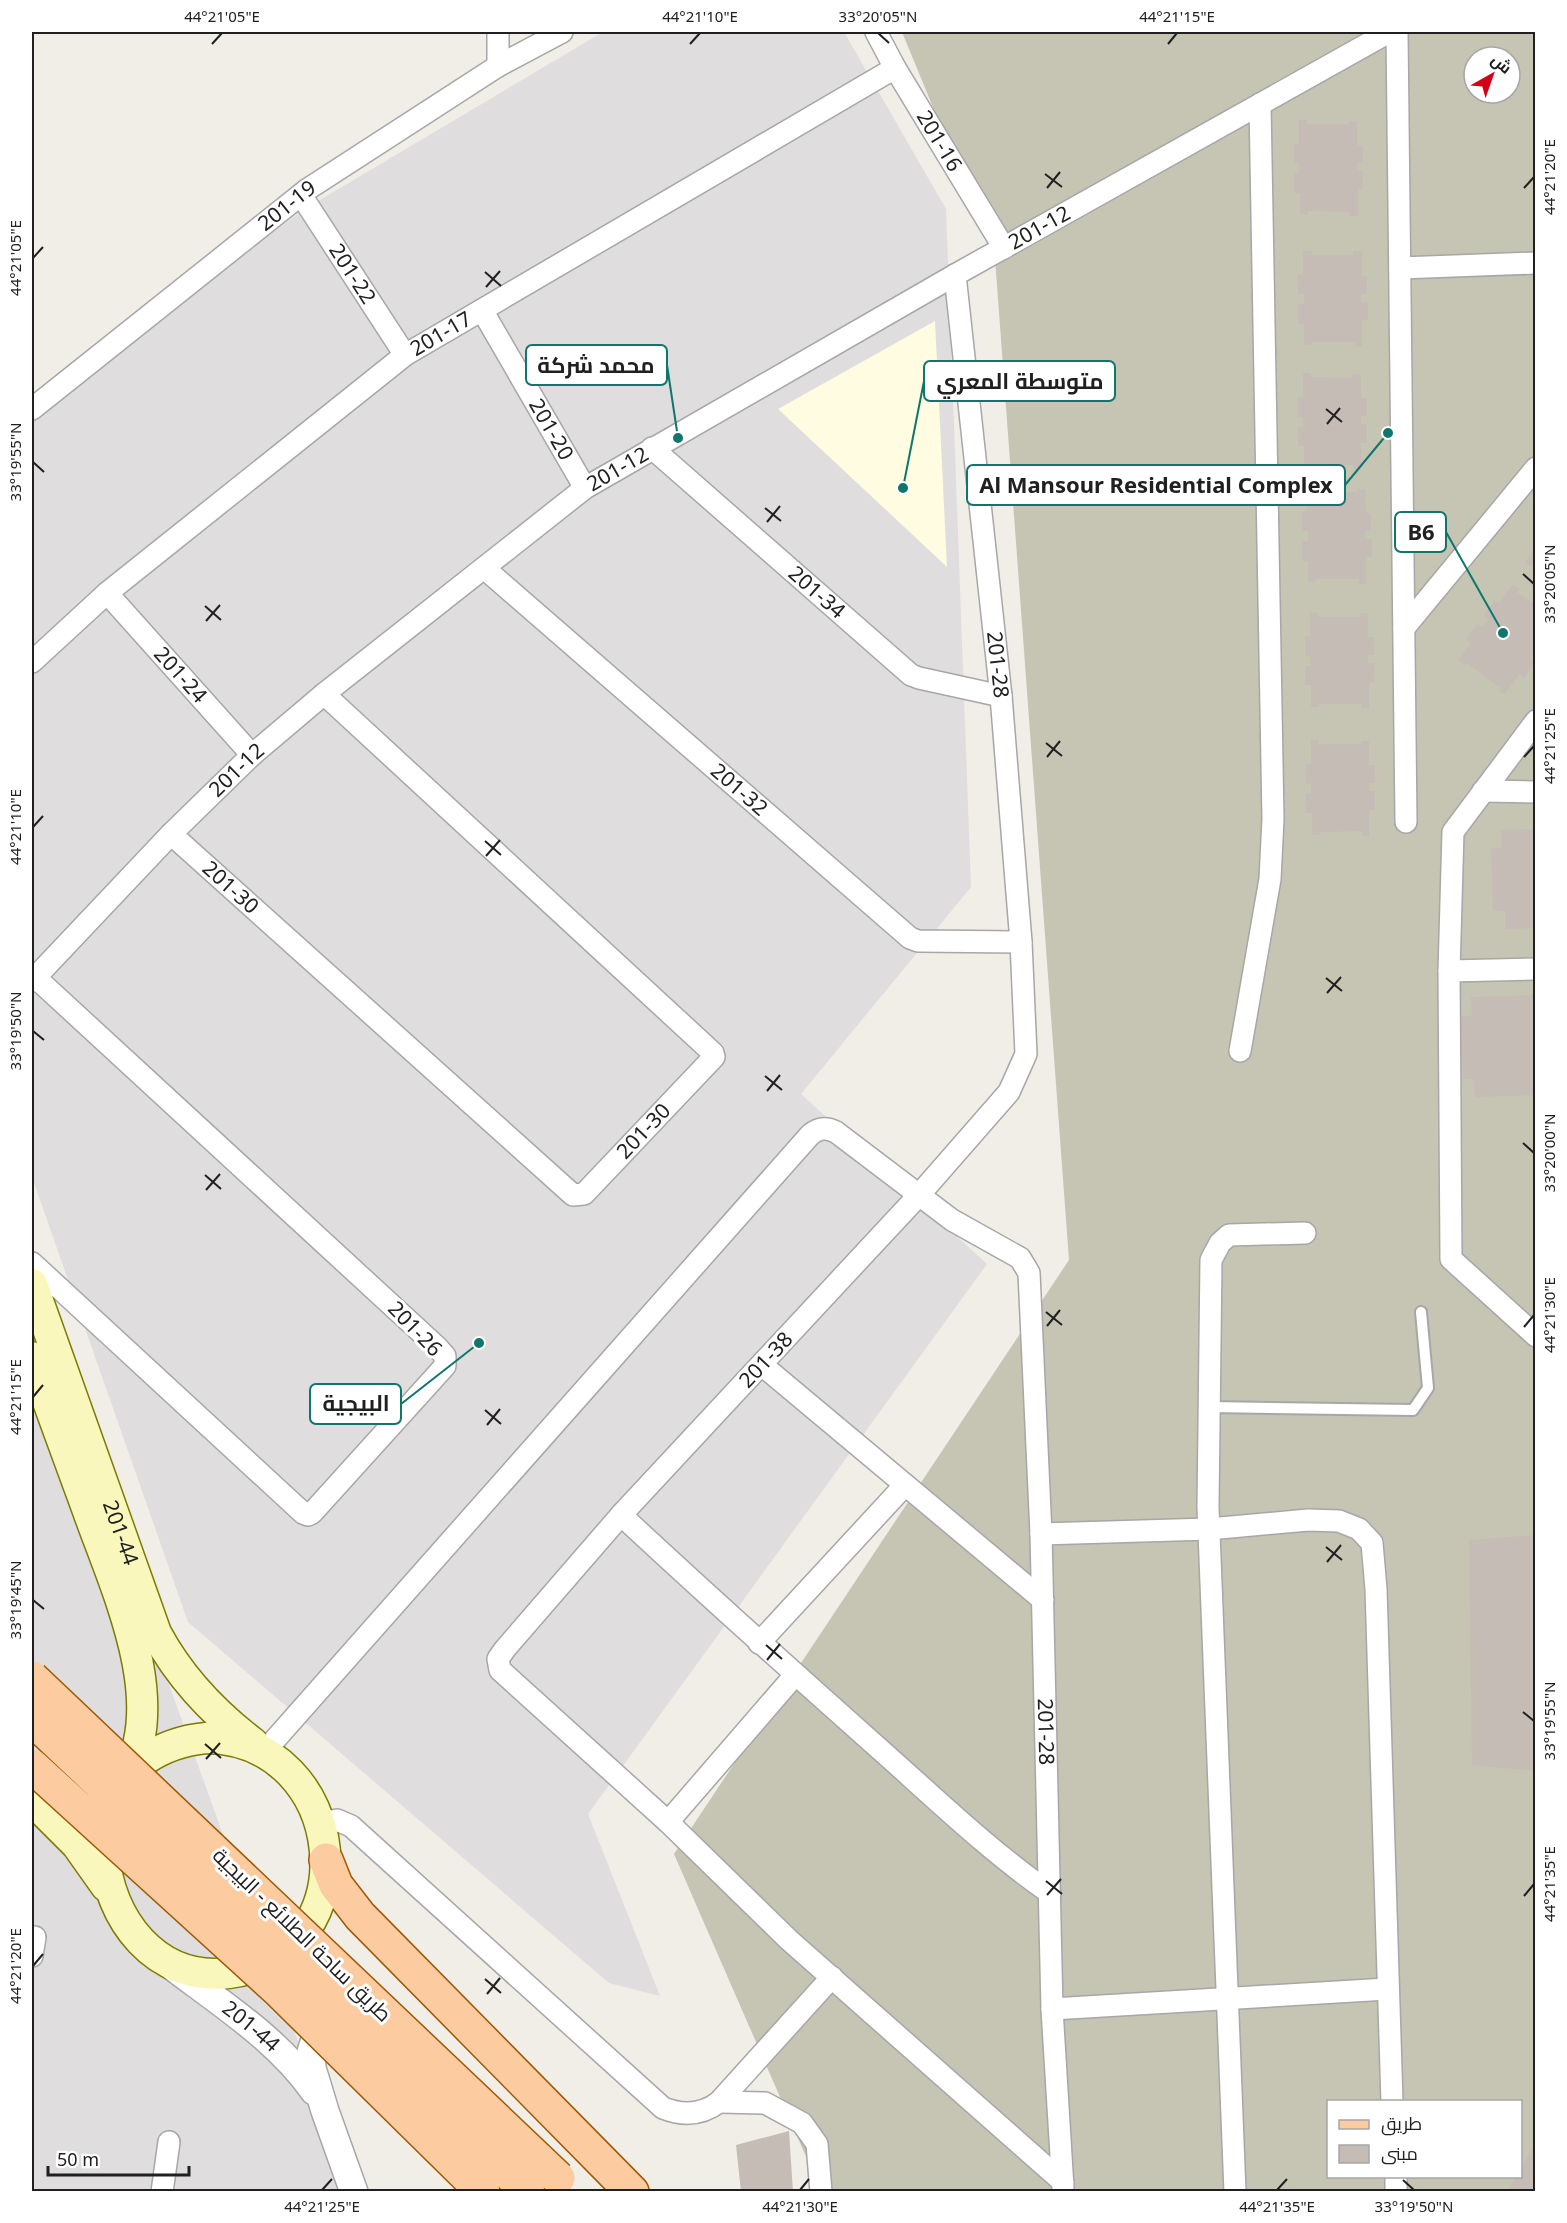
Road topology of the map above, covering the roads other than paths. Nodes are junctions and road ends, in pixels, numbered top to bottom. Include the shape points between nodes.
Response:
1 (498, 32) edge
2 (562, 32) edge
3 (876, 32) edge
4 (1389, 32) edge
5 (1397, 32) edge
6 (498, 66) junction
7 (895, 68) junction
8 (1260, 104) junction
9 (301, 195) junction
10 (1005, 248) junction
11 (1536, 263) edge
12 (1400, 268) junction
13 (955, 275) junction
14 (482, 310) junction
15 (405, 355) junction
16 (32, 409) edge
17 (652, 448) junction
18 (1536, 468) edge
19 (585, 488) junction
20 (484, 568) junction
21 (107, 593) junction
22 (1404, 628) junction
23 (32, 662) edge
24 (324, 693) junction
25 (1001, 696) junction
26 (1536, 721) edge
27 (252, 755) junction
28 (1483, 791) junction
29 (1536, 792) edge
30 (1406, 822) dead end
31 (171, 834) junction
32 (1021, 942) junction
33 (1536, 969) edge
34 (1449, 971) junction
35 (33, 979) edge
36 (1240, 1051) dead end
37 (1026, 1054) joint
38 (919, 1195) junction
39 (1305, 1233) dead end
40 (32, 1263) edge
41 (32, 1284) edge
42 (1421, 1312) dead end
43 (1536, 1336) edge
44 (32, 1357) edge
45 (762, 1365) junction
46 (1209, 1407) junction
47 (906, 1485) junction
48 (621, 1515) junction
49 (1209, 1529) junction
50 (1041, 1534) junction
51 (1043, 1600) junction
52 (759, 1643) junction
53 (795, 1675) junction
54 (32, 1678) edge
55 (32, 1719) edge
56 (262, 1750) junction
57 (32, 1766) edge
58 (124, 1779) junction
59 (32, 1800) edge
60 (668, 1822) junction
61 (319, 1823) junction
62 (326, 1860) junction
63 (1050, 1893) junction
64 (114, 1901) junction
65 (296, 1939) junction
66 (161, 1958) junction
67 (832, 1977) junction
68 (1387, 1989) junction
69 (1227, 1998) junction
70 (1052, 2009) junction
71 (1392, 2100) edge
72 (719, 2102) junction
73 (325, 2111) junction
74 (169, 2142) dead end
75 (565, 2185) edge
76 (1063, 2187) edge
77 (162, 2192) edge
78 (354, 2192) edge
79 (483, 2192) edge
80 (528, 2192) edge
81 (632, 2192) edge
82 (821, 2192) edge
83 (1235, 2192) edge

1 - 6 street
2 - 6 street, 201-19
3 - 7 street, 201-16
4 - 8 street, 201-12
5 - 12 street
6 - 9 street, 201-19
7 - 10 street, 201-16
7 - 14 street, 201-17
8 - 10 street, 201-12
8 - 36 street via 1273,819 1270,879
9 - 15 street, 201-22
9 - 16 street, 201-19
10 - 13 street, 201-12
11 - 12 street
12 - 22 street
13 - 17 street, 201-12
13 - 25 street, 201-28
14 - 15 street, 201-17
14 - 19 street, 201-20
15 - 21 street, 201-17
17 - 19 street, 201-12
17 - 25 street, 201-34 via 911,675
18 - 22 street
19 - 20 street, 201-12
20 - 24 street, 201-12
20 - 32 street, 201-32 via 910,938
21 - 23 street, 201-17
21 - 27 street, 201-24
22 - 30 street
24 - 27 street, 201-12
24 - 31 street, 201-30 via 713,1053 714,1057 584,1194 573,1195
25 - 32 street, 201-28
26 - 28 street
27 - 31 street, 201-12
28 - 29 street
28 - 34 street via 1454,832
31 - 35 street, 201-12
32 - 37 street, 201-28
33 - 34 street
34 - 43 street via 1451,1259
35 - 40 street, 201-26 via 437,1347 445,1356 445,1366 308,1515
37 - 38 street, 201-38 via 1009,1092
38 - 45 street, 201-38
38 - 50 street, 201-28 via 964,1227 1020,1258 1029,1272
38 - 56 street via 836,1132 825,1128 814,1131
39 - 46 street via 1229,1235 1220,1243 1211,1260
41 - 56 main road, 201-44 via 156,1633 173,1662 215,1710
42 - 46 lane via 1428,1388 1413,1410
44 - 58 main road via 122,1605 136,1658 142,1727 139,1747
45 - 47 street
45 - 48 street, 201-38
46 - 49 street
47 - 51 street
47 - 52 street
48 - 52 street
48 - 60 street, 201-38 via 498,1659 500,1670
49 - 50 street
49 - 68 street via 1339,1521 1359,1528 1372,1543
49 - 69 street
50 - 51 street, 201-28
51 - 63 street, 201-28
52 - 53 street
53 - 60 street
53 - 63 street via 996,1852
54 - 75 main road, طريق ساحة الطلائع - البيجية, bridge
55 - 80 main road, طريق ساحة الطلائع - البيجية, bridge
56 - 58 main road via 224,1738 187,1740 152,1754
56 - 61 main road, 201-44 via 296,1778
57 - 79 main road, bridge via 278,1990
58 - 64 main road via 106,1812 104,1828 106,1875
59 - 64 main road via 77,1845
60 - 67 street
61 - 62 main road, 201-44
61 - 72 street via 337,1820 351,1826 663,2108 694,2114
62 - 65 main road, 201-44 via 319,1904
62 - 81 main road via 336,1885 360,1916
63 - 70 street, 201-28
64 - 66 main road via 133,1932
65 - 66 main road, 201-44 via 262,1964 229,1973 194,1971
65 - 73 street, 201-44 via 286,1958 319,2010 320,2024 311,2059
66 - 73 street, 201-44 via 284,2054 301,2072
67 - 72 street
67 - 76 street
68 - 69 street
68 - 71 street
69 - 70 street
69 - 83 street
70 - 76 street, 201-28
72 - 82 street via 765,2103 801,2123 818,2144
73 - 78 street, 201-44
74 - 77 street

